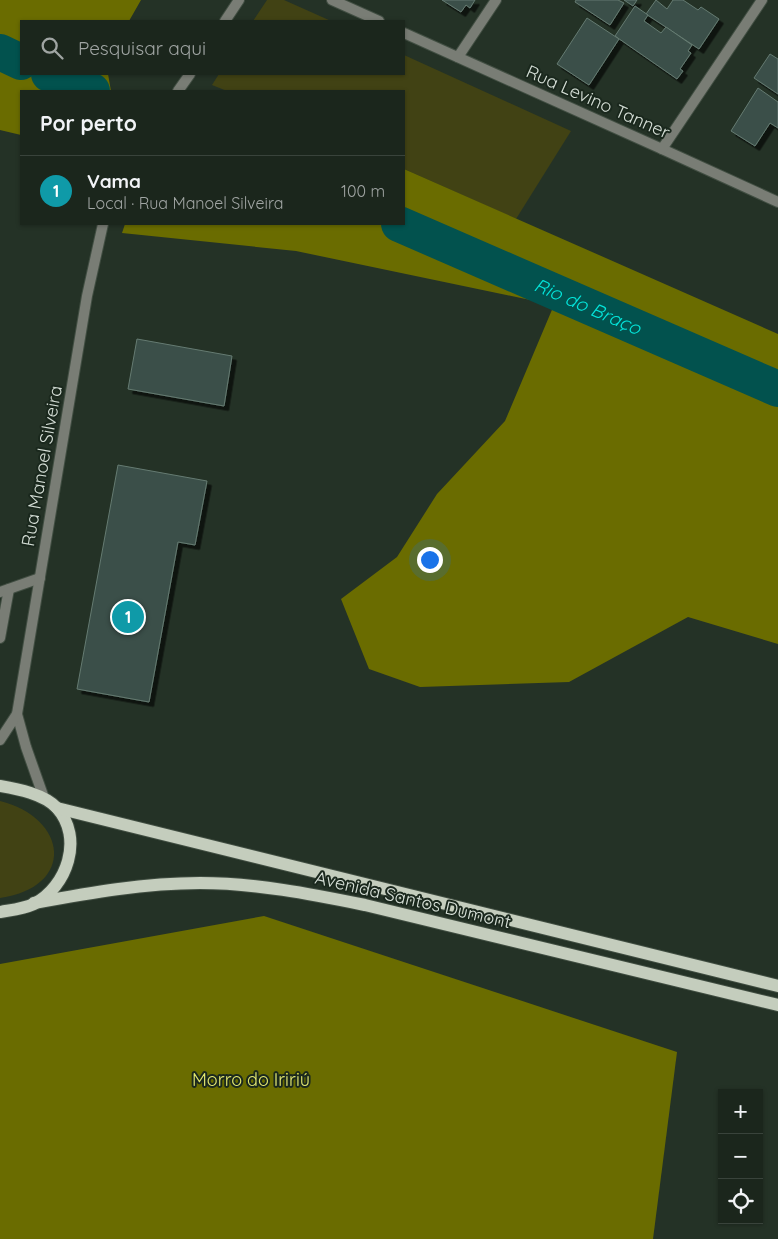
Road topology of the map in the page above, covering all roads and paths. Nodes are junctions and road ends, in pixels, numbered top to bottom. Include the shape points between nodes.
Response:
1 (239, 0) edge
2 (332, 0) edge
3 (496, 0) edge
4 (762, 0) edge
5 (226, 20) edge
6 (377, 20) edge
7 (405, 32) edge
8 (458, 57) junction
9 (189, 75) edge
10 (181, 88) edge
11 (662, 150) junction
12 (778, 202) edge
13 (102, 225) edge
14 (40, 578) junction
15 (4, 591) edge
16 (0, 638) edge
17 (17, 714) junction
18 (0, 740) edge
19 (0, 786) edge
20 (44, 798) junction
21 (57, 808) junction
22 (34, 903) junction
23 (0, 912) edge
24 (778, 986) edge
25 (778, 1005) edge

1 - 5 street
2 - 6 street
3 - 8 street
4 - 11 street
7 - 8 street, Rua Levino Tanner
8 - 11 street, Rua Levino Tanner
9 - 10 street
11 - 12 street, Rua Levino Tanner
13 - 14 street, Rua Manoel Silveira
14 - 15 street
14 - 17 street, Rua Manoel Silveira
15 - 16 street
17 - 18 street, Rua Manoel Silveira
17 - 20 street, Rua Manoel Silveira
19 - 20 main road
20 - 21 main road
21 - 22 main road via 69,832 69,858 54,889
21 - 24 main road, Avenida Santos Dumont
22 - 23 main road, Avenida Santos Dumont
22 - 25 main road, Avenida Santos Dumont via 107,890 200,883 315,895

